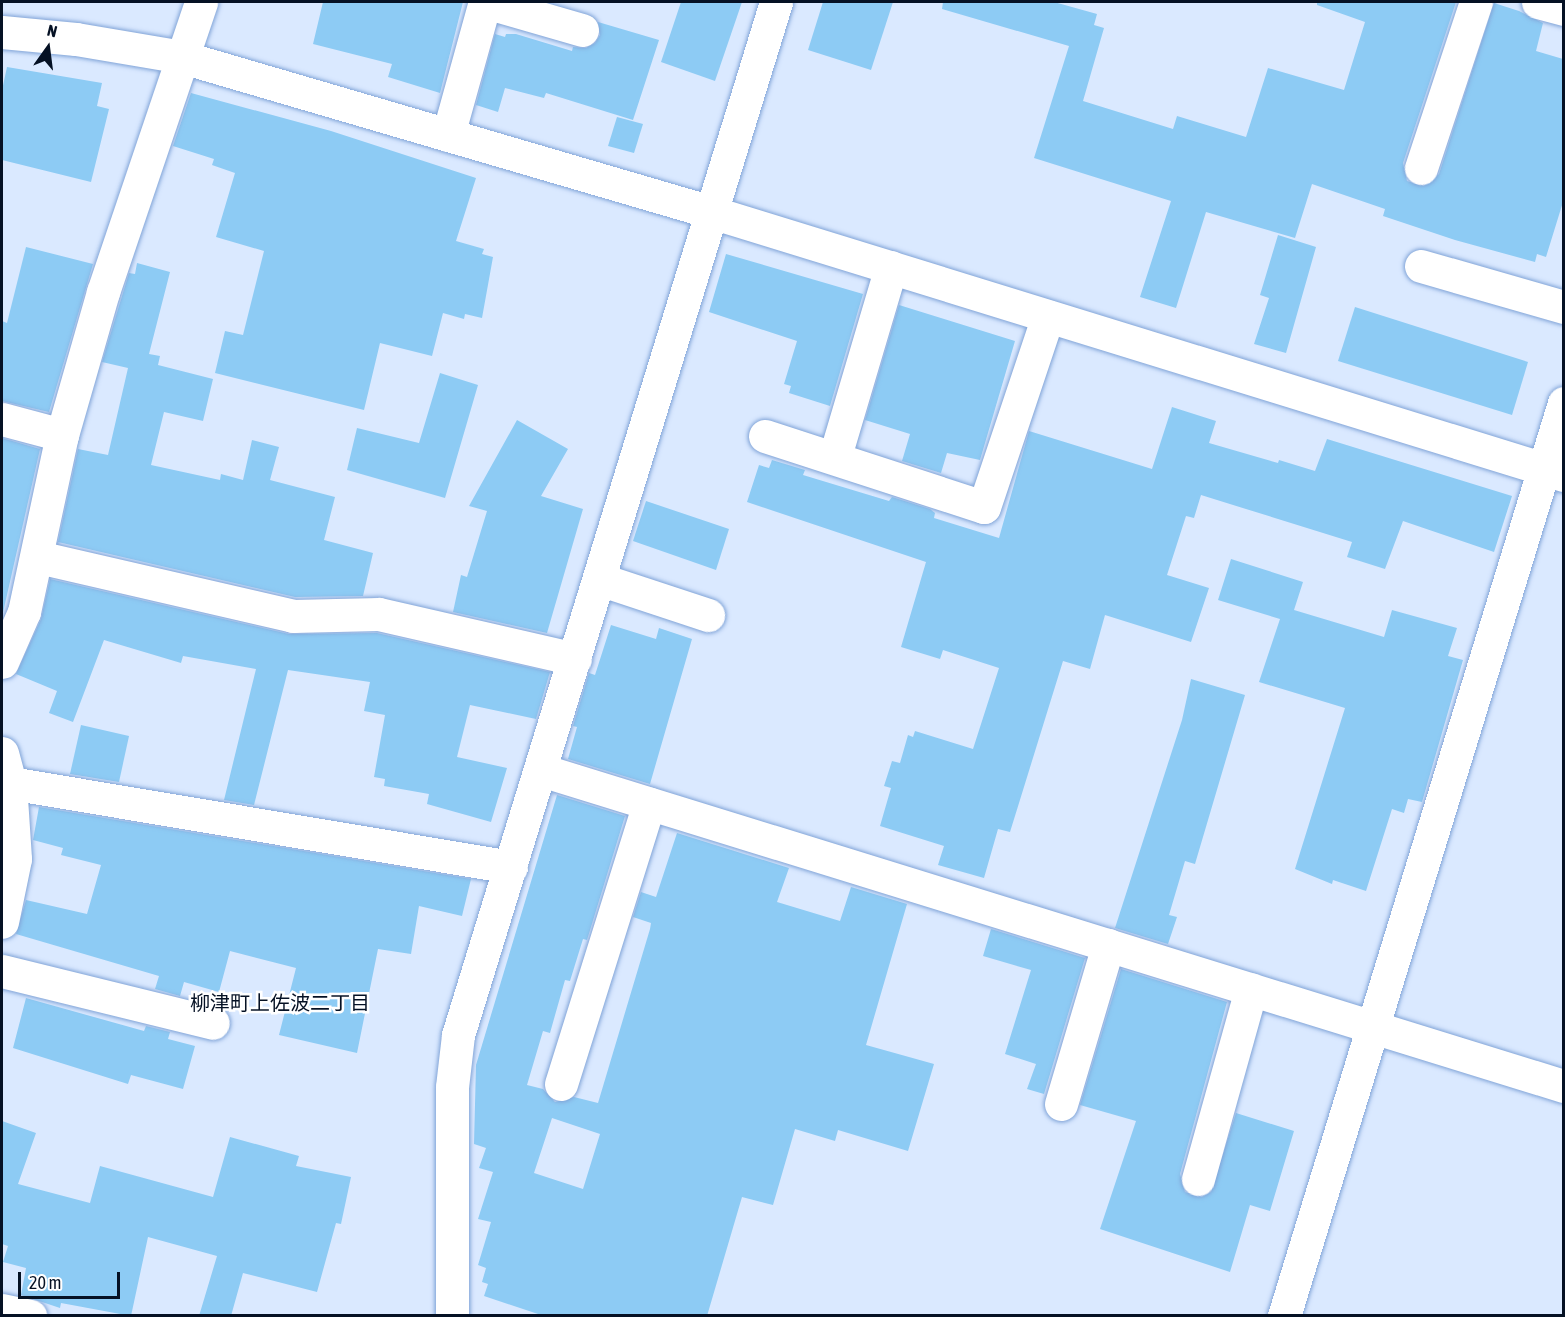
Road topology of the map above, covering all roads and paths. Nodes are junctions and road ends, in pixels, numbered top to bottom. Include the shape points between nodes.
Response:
1 (201, 2) edge
2 (776, 2) edge
3 (1476, 2) edge
4 (1538, 2) edge
5 (1563, 9) edge
6 (582, 30) dead end
7 (2, 32) edge
8 (182, 57) junction
9 (448, 135) junction
10 (1421, 168) dead end
11 (711, 212) junction
12 (1421, 266) dead end
13 (891, 267) junction
14 (1563, 307) edge
15 (1048, 316) junction
16 (1563, 403) edge
17 (2, 419) edge
18 (62, 435) junction
19 (765, 436) dead end
20 (835, 456) junction
21 (1553, 472) edge
22 (38, 557) junction
23 (599, 579) junction
24 (708, 615) dead end
25 (3, 654) edge
26 (574, 659) junction
27 (6, 768) edge
28 (541, 770) junction
29 (649, 804) junction
30 (511, 867) junction
31 (2, 922) edge
32 (1108, 945) junction
33 (2, 971) edge
34 (1251, 989) junction
35 (213, 1023) dead end
36 (1374, 1028) junction
37 (561, 1084) dead end
38 (1563, 1086) edge
39 (1061, 1104) dead end
40 (1198, 1179) dead end
41 (2, 1310) edge
42 (30, 1316) edge
43 (452, 1316) edge
44 (1284, 1316) edge

1 - 8 street
2 - 11 street
3 - 10 street
4 - 5 street
6 - 9 street via 485,2
7 - 8 street via 76,39
8 - 9 street
8 - 18 street via 103,292
9 - 11 street
11 - 13 street
11 - 23 street
12 - 14 street
13 - 15 street
13 - 20 street
15 - 20 street via 984,507
15 - 21 street
16 - 21 street
17 - 18 street
18 - 22 street
19 - 20 street
21 - 36 street
22 - 25 street via 24,612
22 - 26 street via 293,616 379,614
23 - 24 street
23 - 26 street
26 - 28 street
27 - 30 street via 39,785
27 - 31 street via 15,858
28 - 29 street
28 - 30 street
29 - 32 street
29 - 37 street
30 - 43 street via 458,1035 452,1087
32 - 34 street
32 - 39 street
33 - 35 street
34 - 36 street
34 - 40 street
36 - 38 street
36 - 44 street
41 - 42 street

